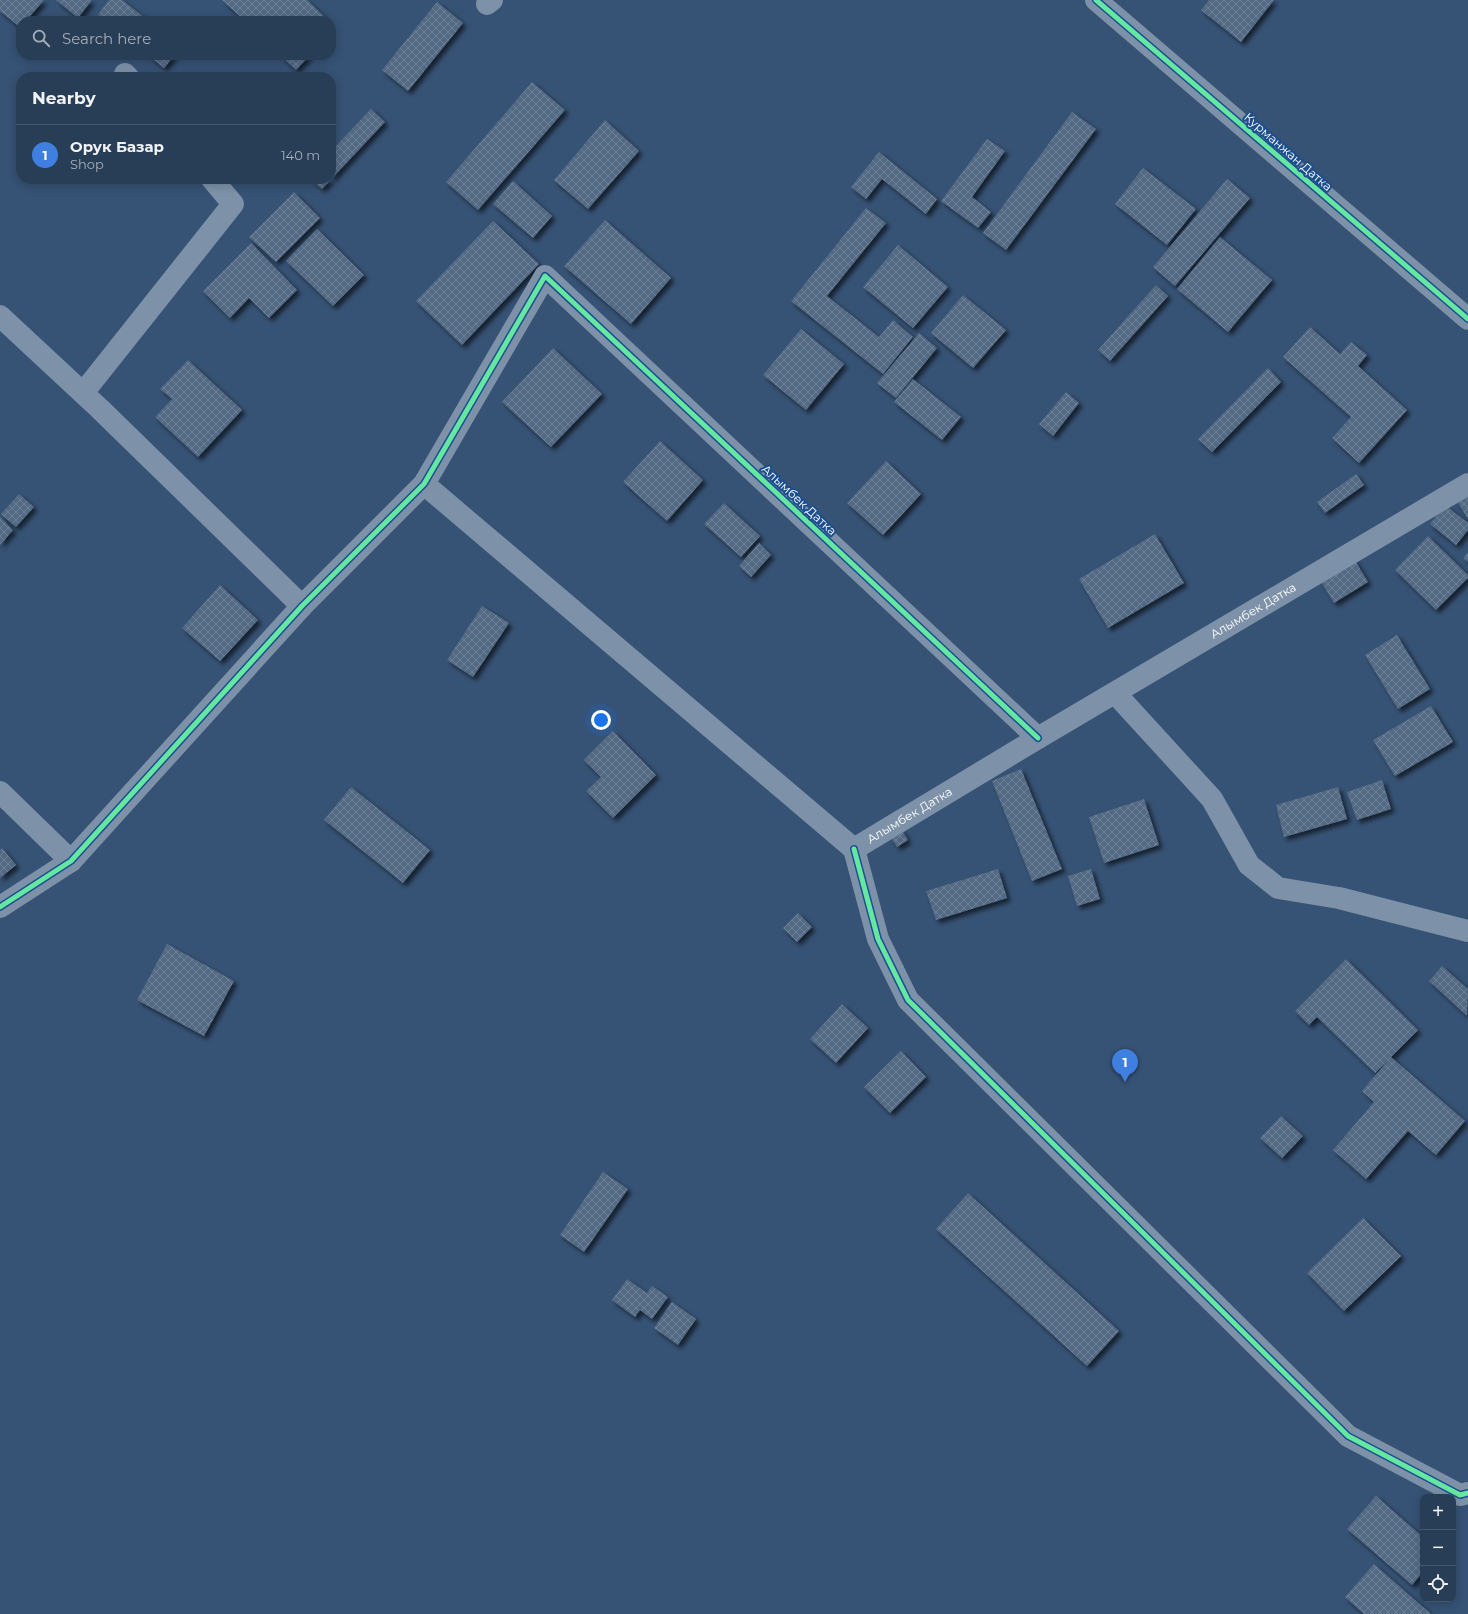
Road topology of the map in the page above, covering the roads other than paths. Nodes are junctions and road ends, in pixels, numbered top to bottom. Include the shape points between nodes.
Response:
1 (1096, 0) edge
2 (216, 184) edge
3 (0, 316) edge
4 (1468, 319) edge
5 (83, 393) junction
6 (424, 484) junction
7 (1468, 484) edge
8 (302, 606) junction
9 (1115, 693) junction
10 (1038, 738) junction
11 (0, 792) edge
12 (854, 849) junction
13 (71, 861) junction
14 (0, 907) edge
15 (1468, 931) edge
16 (1468, 1493) edge

1 - 4 street, Курманжан Датка
2 - 5 street via 233,204
3 - 5 street
5 - 8 street
6 - 8 street
6 - 10 street, Алымбек Датка via 545,276
6 - 12 street, Алымбек Датка
7 - 9 street, Алымбек Датка
8 - 13 street
9 - 10 street, Алымбек Датка
9 - 15 street via 1212,799 1249,865 1278,888 1339,898
10 - 12 street, Алымбек Датка
11 - 13 street
12 - 16 street via 878,939 908,1000 1348,1436 1460,1496
13 - 14 street

